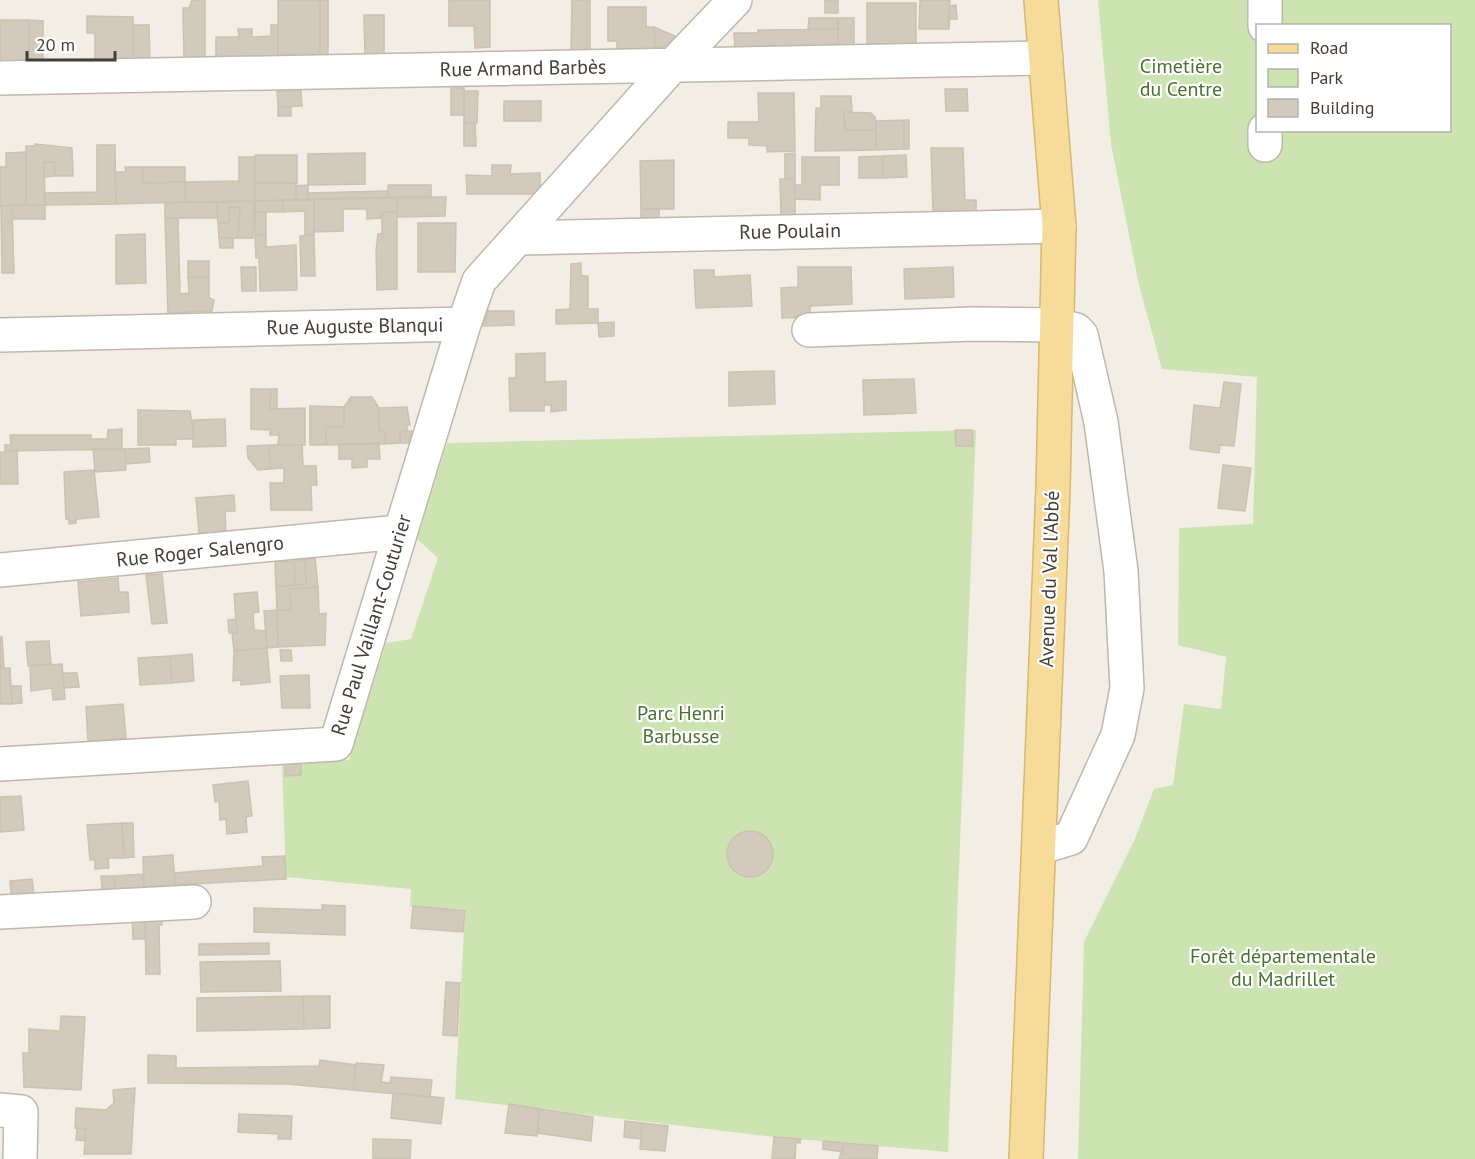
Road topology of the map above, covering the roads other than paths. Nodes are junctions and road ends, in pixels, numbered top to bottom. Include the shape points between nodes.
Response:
1 (735, 0) edge
2 (1041, 0) edge
3 (1265, 0) edge
4 (1265, 24) edge
5 (1046, 58) junction
6 (672, 66) junction
7 (0, 78) edge
8 (1059, 226) junction
9 (521, 237) junction
10 (464, 324) junction
11 (1057, 325) junction
12 (809, 330) dead end
13 (0, 335) edge
14 (400, 532) junction
15 (0, 570) edge
16 (0, 764) edge
17 (1039, 848) junction
18 (194, 902) dead end
19 (0, 912) edge
20 (10, 1111) edge
21 (20, 1159) edge
22 (1026, 1159) edge

1 - 6 street, Rue Auguste Blanqui
2 - 5 main road, Avenue du Val l'Abbé
3 - 4 street
5 - 6 street, Rue Armand Barbès
5 - 8 main road, Avenue du Val l'Abbé
6 - 7 street, Rue Armand Barbès
6 - 9 street, Rue Auguste Blanqui
8 - 9 street, Rue Poulain
8 - 11 main road, Avenue du Val l'Abbé
9 - 10 street, Rue Auguste Blanqui via 479,282
10 - 13 street, Rue Auguste Blanqui
10 - 14 street, Rue Paul Vaillant-Couturier
11 - 12 street
11 - 17 main road, Avenue du Val l'Abbé
11 - 17 street via 1081,335 1101,422 1120,571 1127,688 1118,735 1071,838
14 - 15 street, Rue Roger Salengro
14 - 16 street, Rue Paul Vaillant-Couturier via 336,744
17 - 22 main road, Avenue du Val l'Abbé
18 - 19 street
20 - 21 street

